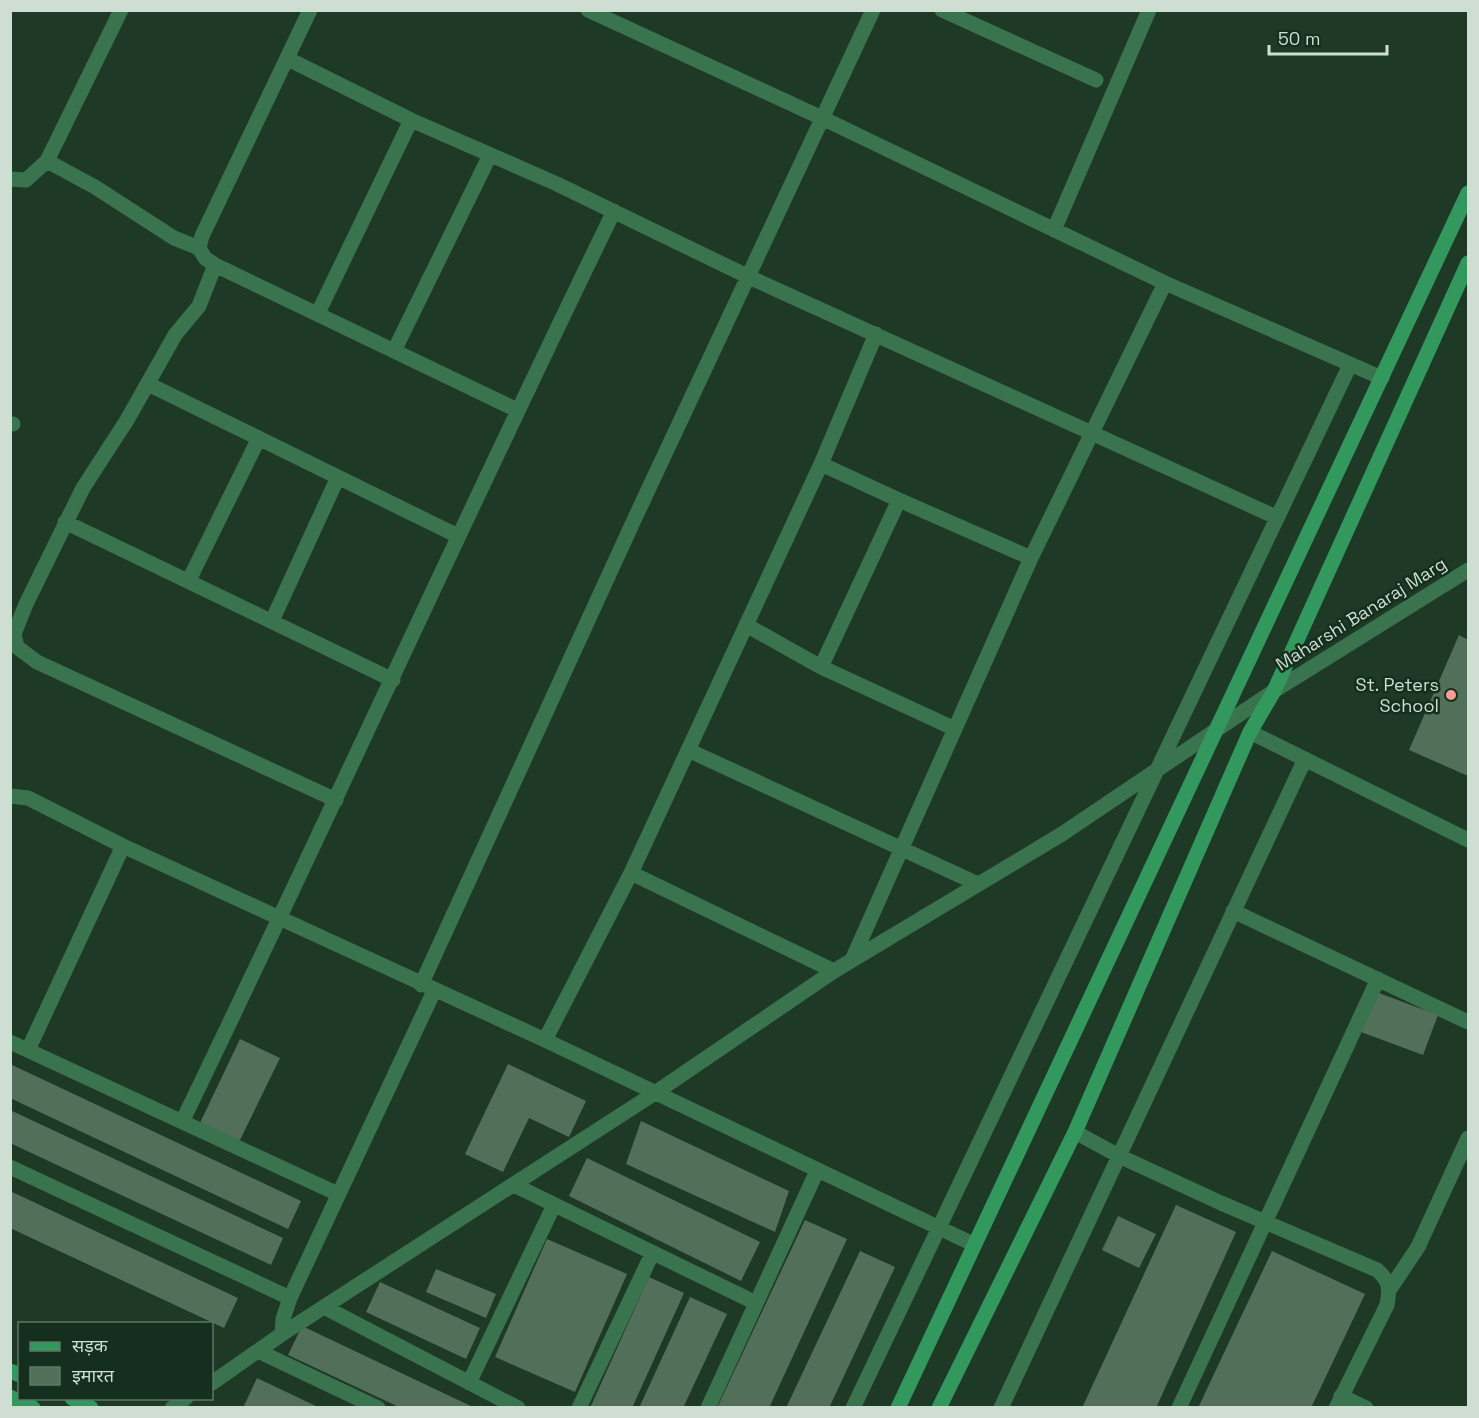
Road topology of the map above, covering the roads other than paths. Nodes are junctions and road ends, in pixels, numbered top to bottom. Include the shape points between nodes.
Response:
1 (121, 10) edge
2 (310, 10) edge
3 (873, 10) edge
4 (942, 10) edge
5 (1149, 10) edge
6 (589, 11) edge
7 (288, 59) junction
8 (1096, 80) dead end
9 (822, 118) junction
10 (411, 120) junction
11 (490, 155) junction
12 (47, 161) junction
13 (10, 179) edge
14 (1468, 193) edge
15 (614, 211) junction
16 (1054, 230) junction
17 (199, 248) junction
18 (1468, 263) edge
19 (215, 265) junction
20 (749, 277) junction
21 (1165, 283) junction
22 (318, 313) junction
23 (876, 334) junction
24 (394, 351) junction
25 (1350, 365) junction
26 (1383, 378) junction
27 (148, 384) junction
28 (517, 410) junction
29 (1090, 432) junction
30 (260, 438) junction
31 (821, 464) junction
32 (338, 477) junction
33 (899, 501) junction
34 (1276, 517) junction
35 (65, 522) junction
36 (458, 536) junction
37 (1031, 558) junction
38 (1468, 570) edge
39 (189, 580) junction
40 (272, 621) junction
41 (746, 625) junction
42 (821, 667) junction
43 (393, 680) junction
44 (1274, 691) junction
45 (953, 728) junction
46 (1217, 729) junction
47 (1250, 732) junction
48 (688, 750) junction
49 (1305, 759) junction
50 (1160, 768) junction
51 (10, 796) edge
52 (336, 800) junction
53 (1468, 840) edge
54 (123, 846) junction
55 (900, 848) junction
56 (631, 873) junction
57 (978, 884) junction
58 (1233, 910) junction
59 (280, 919) junction
60 (852, 960) junction
61 (834, 971) junction
62 (1378, 979) junction
63 (428, 988) junction
64 (1468, 1022) edge
65 (545, 1040) junction
66 (10, 1041) edge
67 (28, 1050) junction
68 (655, 1093) junction
69 (183, 1120) junction
70 (1076, 1132) junction
71 (1468, 1138) edge
72 (1119, 1156) junction
73 (10, 1167) edge
74 (817, 1171) junction
75 (514, 1185) junction
76 (338, 1194) junction
77 (554, 1205) junction
78 (1266, 1222) junction
79 (938, 1227) junction
80 (973, 1244) junction
81 (652, 1254) junction
82 (1390, 1288) junction
83 (290, 1298) junction
84 (756, 1303) junction
85 (324, 1307) junction
86 (282, 1334) junction
87 (258, 1351) junction
88 (213, 1382) edge
89 (469, 1383) junction
90 (10, 1397) edge
91 (76, 1400) edge
92 (1339, 1402) edge
93 (33, 1407) edge
94 (92, 1407) edge
95 (378, 1407) edge
96 (518, 1407) edge
97 (579, 1407) edge
98 (708, 1407) edge
99 (853, 1407) edge
100 (898, 1407) edge
101 (939, 1407) edge
102 (1001, 1407) edge
103 (1179, 1407) edge
104 (1366, 1407) edge

1 - 12 street
2 - 7 street
3 - 9 street
4 - 8 street
5 - 16 street
6 - 9 street
7 - 10 street
7 - 17 street
9 - 16 street
9 - 20 street
10 - 11 street
10 - 22 street
11 - 15 street
11 - 24 street
12 - 13 street via 26,180
12 - 17 street via 174,238
14 - 26 street
15 - 20 street
15 - 28 street
16 - 21 street
17 - 19 street
18 - 44 street
19 - 22 street
19 - 27 street via 199,306 175,335
20 - 23 street
20 - 63 street via 634,520
21 - 25 street
21 - 29 street
22 - 24 street
23 - 29 street
23 - 31 street
24 - 28 street
25 - 26 street
25 - 34 street
26 - 46 street
27 - 30 street
27 - 35 street
28 - 36 street
29 - 34 street
29 - 37 street
30 - 32 street
30 - 39 street
31 - 33 street
31 - 41 street
32 - 36 street
32 - 40 street
33 - 37 street
33 - 42 street
34 - 50 street
35 - 39 street
35 - 52 street via 14,634 22,653
36 - 43 street
37 - 45 street
38 - 44 street, Maharshi Banaraj Marg
39 - 40 street
40 - 43 street
41 - 42 street
41 - 48 street
42 - 45 street
43 - 52 street
44 - 46 street, Maharshi Banaraj Marg
44 - 47 street
45 - 55 street
46 - 50 street, Maharshi Banaraj Marg
46 - 80 street
47 - 49 street
47 - 70 street
48 - 55 street
48 - 56 street
49 - 53 street
49 - 58 street
50 - 57 street, Maharshi Banaraj Marg
50 - 79 street
51 - 54 street via 28,798
52 - 59 street
54 - 59 street
54 - 67 street
55 - 57 street
55 - 60 street
56 - 61 street
56 - 65 street
57 - 60 street, Maharshi Banaraj Marg
58 - 62 street
58 - 72 street
59 - 63 street
59 - 69 street
60 - 61 street, Maharshi Banaraj Marg
61 - 68 street, Maharshi Banaraj Marg
62 - 64 street
62 - 78 street
63 - 65 street
63 - 76 street
65 - 68 street
66 - 67 street
67 - 69 street
68 - 74 street
68 - 75 street, Maharshi Banaraj Marg
69 - 76 street
70 - 72 street
70 - 101 street
71 - 82 street via 1418,1248
72 - 78 street
72 - 102 street
73 - 83 street
74 - 79 street
74 - 84 street
75 - 77 street
75 - 85 street, Maharshi Banaraj Marg
76 - 83 street
77 - 81 street
77 - 89 street
78 - 82 street via 1377,1270 1386,1277
78 - 103 street
79 - 80 street
79 - 99 street
80 - 100 street
81 - 84 street
81 - 97 street
82 - 92 street via 1387,1305
83 - 86 street
84 - 98 street
85 - 86 street, Maharshi Banaraj Marg
85 - 89 street
86 - 87 street, Maharshi Banaraj Marg
87 - 88 street, Maharshi Banaraj Marg
87 - 95 street
89 - 96 street
90 - 93 street
91 - 94 street
92 - 104 street

